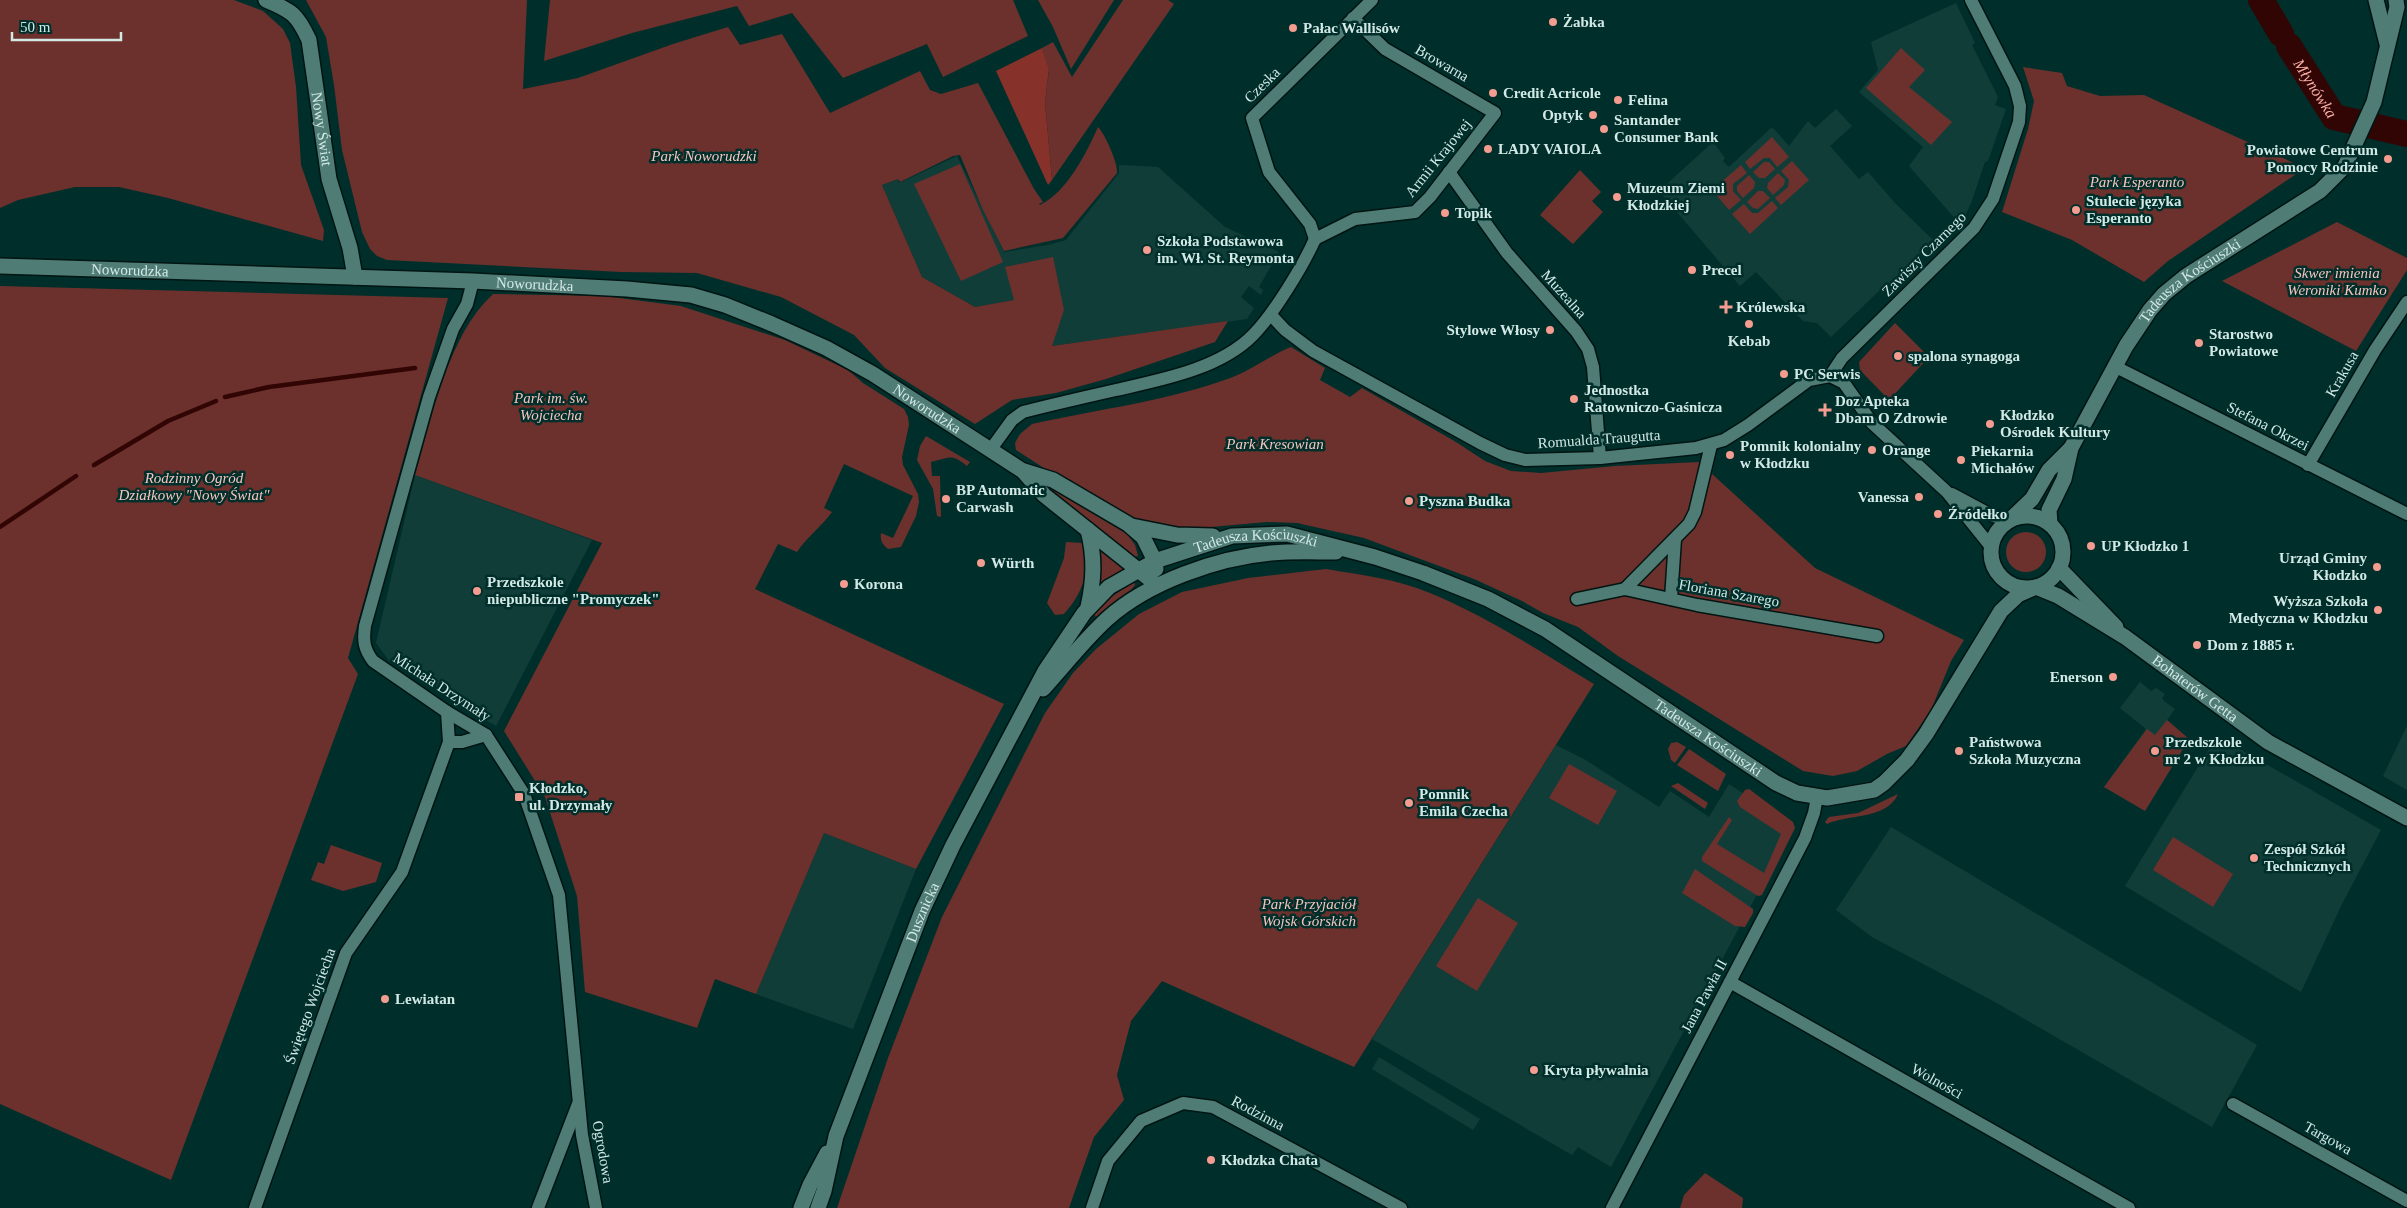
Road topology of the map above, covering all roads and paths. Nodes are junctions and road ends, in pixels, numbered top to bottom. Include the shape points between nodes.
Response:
1 (266, 0) edge
2 (1372, 0) edge
3 (1971, 0) edge
4 (2376, 0) edge
5 (2396, 0) edge
6 (1353, 18) junction
7 (2387, 44) junction
8 (1496, 113) joint
9 (1449, 172) junction
10 (1315, 239) junction
11 (0, 266) edge
12 (355, 277) junction
13 (473, 281) junction
14 (2407, 302) edge
15 (1271, 315) junction
16 (2114, 366) junction
17 (1830, 376) junction
18 (1711, 445) junction
19 (2071, 448) junction
20 (991, 449) junction
21 (1600, 458) junction
22 (2308, 465) junction
23 (1023, 471) junction
24 (1947, 492) junction
25 (2407, 514) edge
26 (2011, 519) junction
27 (1128, 524) junction
28 (2050, 524) junction
29 (1088, 530) junction
30 (1232, 536) junction
31 (1676, 539) junction
32 (1992, 548) junction
33 (1355, 552) junction
34 (1155, 561) junction
35 (2059, 568) junction
36 (1139, 570) junction
37 (2000, 575) junction
38 (1157, 585) junction
39 (2036, 587) junction
40 (1625, 589) junction
41 (1671, 599) junction
42 (1577, 600) dead end
43 (1088, 607) junction
44 (2001, 612) junction
45 (1877, 636) dead end
46 (2125, 638) junction
47 (1032, 700) junction
48 (447, 712) junction
49 (486, 735) junction
50 (449, 742) junction
51 (1817, 797) junction
52 (2407, 818) edge
53 (1730, 982) junction
54 (579, 1102) junction
55 (2233, 1104) dead end
56 (836, 1136) junction
57 (2407, 1201) edge
58 (255, 1208) edge
59 (538, 1208) edge
60 (596, 1208) edge
61 (801, 1208) edge
62 (818, 1208) edge
63 (1092, 1208) edge
64 (1401, 1208) edge
65 (1612, 1208) edge
66 (2129, 1208) edge

1 - 12 street, Nowy Świat via 292,12 300,20 309,40 329,179 350,248
2 - 6 street, Czeska
3 - 17 street, Zawiszy Czarnego via 2016,86 2020,106 2019,122 1993,199 1974,228 1842,358
4 - 7 street
5 - 7 street
6 - 8 street, Browarna via 1385,49
6 - 10 street, Czeska via 1252,118 1269,172 1310,224
7 - 16 street, Tadeusza Kościuszki via 2374,102 2352,153 2338,174 2320,191 2186,276 2164,294 2138,327
8 - 9 street, Armii Krajowej
9 - 10 street, Armii Krajowej via 1415,212 1356,219
9 - 21 street, Muzealna via 1507,253 1583,340 1591,357
10 - 15 street
11 - 12 street, Noworudzka
12 - 13 street, Noworudzka
13 - 20 street, Noworudzka via 627,289 691,296 725,305 851,361
13 - 48 street, Michała Drzymały via 467,304 453,329 429,397 363,641 373,661
14 - 22 street, Krakusa
15 - 20 street via 1253,336 1211,362 1164,379 1023,412 1005,428
15 - 21 street, Romualda Traugutta via 1313,351 1505,455 1525,460
16 - 19 street, Tadeusza Kościuszki
16 - 22 street, Stefana Okrzei
17 - 18 street, Romualda Traugutta via 1809,380 1748,425
17 - 24 street via 1844,383 1872,423
18 - 21 street, Romualda Traugutta
18 - 31 street via 1695,512
19 - 26 street, Tadeusza Kościuszki via 2048,470 2032,499
19 - 28 street, Tadeusza Kościuszki via 2064,479 2049,510
20 - 23 street, Noworudzka
22 - 25 street, Stefana Okrzei
23 - 27 street, Noworudzka via 1053,480
23 - 29 street, Noworudzka via 1044,495
24 - 26 street via 1993,516
24 - 32 street
26 - 28 street via 2033,516
26 - 32 street via 1999,529
27 - 30 street via 1177,535
27 - 34 street, Noworudzka via 1143,537
28 - 35 street via 2063,545
29 - 36 street, Noworudzka
29 - 43 street via 1094,557
30 - 33 street, Tadeusza Kościuszki via 1287,534
30 - 34 street, Tadeusza Kościuszki
31 - 40 street
31 - 41 street
32 - 37 street via 1992,562
33 - 38 street, Tadeusza Kościuszki via 1271,553 1246,557
33 - 51 street, Tadeusza Kościuszki via 1423,573 1512,611 1569,643 1776,783 1797,793
34 - 36 street, Dusznicka
34 - 38 street
35 - 39 street via 2052,578
35 - 46 street
36 - 38 street, Noworudzka
36 - 43 street, Dusznicka via 1109,587
37 - 39 street via 2018,587
37 - 44 street, Tadeusza Kościuszki
38 - 47 street, Dusznicka via 1134,597 1108,618
39 - 44 street, Tadeusza Kościuszki via 2018,595
39 - 46 street, Bohaterów Getta via 2050,591
40 - 41 street, Floriana Szarego
40 - 42 street, Floriana Szarego
41 - 45 street, Floriana Szarego
43 - 47 street, Dusznicka via 1059,647
44 - 51 street, Tadeusza Kościuszki via 1926,734 1899,770 1874,790
46 - 52 street, Bohaterów Getta via 2268,742
47 - 56 street, Dusznicka via 953,845 922,911
48 - 49 street, Michała Drzymały
48 - 50 street, Świętego Wojciecha
49 - 50 street
49 - 54 street, Michała Drzymały via 524,794 559,895
50 - 58 street, Świętego Wojciecha via 402,872 346,952
51 - 53 street, Jana Pawła II via 1805,838
53 - 65 street, Jana Pawła II
53 - 66 street, Wolności
54 - 59 street, Michała Drzymały
54 - 60 street, Ogrodowa
55 - 57 street, Targowa
56 - 61 street, Dusznicka
56 - 62 street, Dusznicka
63 - 64 street, Rodzinna via 1108,1162 1141,1121 1183,1103 1213,1107

